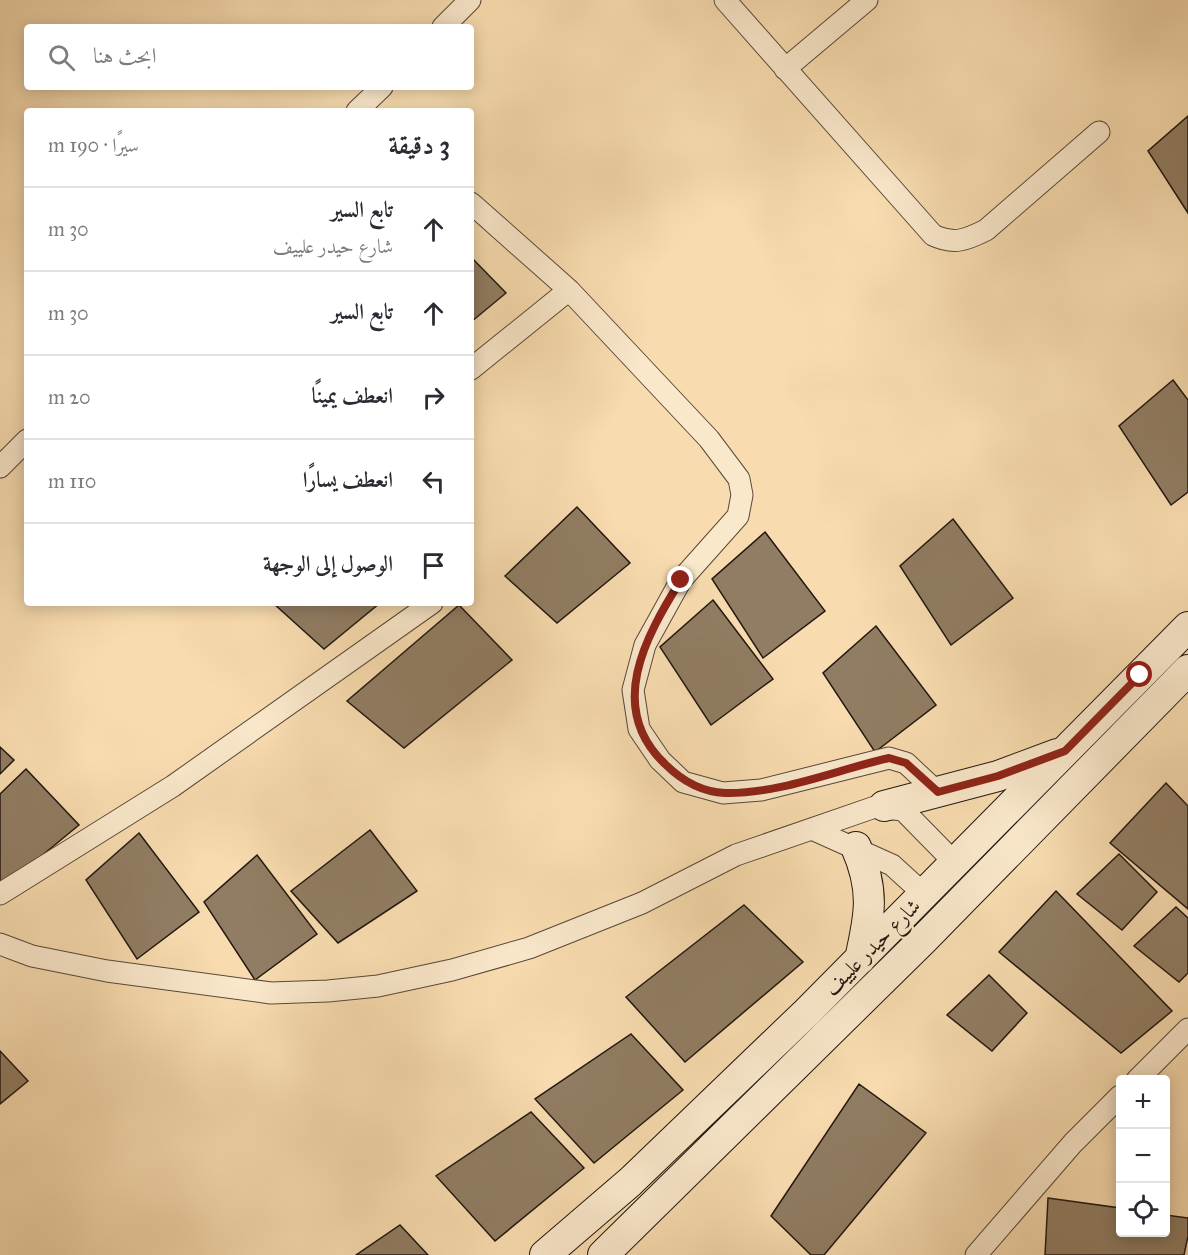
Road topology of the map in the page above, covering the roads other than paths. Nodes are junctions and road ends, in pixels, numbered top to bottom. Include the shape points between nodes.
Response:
1 (470, 0) edge
2 (725, 0) edge
3 (867, 0) edge
4 (446, 24) edge
5 (785, 69) junction
6 (379, 90) edge
7 (363, 108) edge
8 (1100, 132) dead end
9 (474, 206) edge
10 (569, 290) junction
11 (474, 367) edge
12 (24, 443) edge
13 (0, 466) edge
14 (428, 606) edge
15 (1188, 627) edge
16 (1188, 670) edge
17 (1065, 751) junction
18 (938, 792) junction
19 (884, 806) junction
20 (814, 830) junction
21 (856, 847) junction
22 (955, 863) junction
23 (0, 894) edge
24 (925, 895) junction
25 (0, 944) edge
26 (860, 959) junction
27 (1188, 1029) edge
28 (1142, 1075) edge
29 (1116, 1100) edge
30 (545, 1255) edge
31 (603, 1255) edge
32 (976, 1255) edge

1 - 4 street
2 - 5 street
3 - 5 street
5 - 8 street via 933,235 947,242 965,241 986,230
6 - 7 street
9 - 10 street
10 - 11 street
10 - 18 street via 709,439 739,479 742,495 738,516 681,580 645,645 633,690 639,729 660,760 683,782 723,793 761,790 889,758 906,763
12 - 13 street
14 - 23 street via 173,786
15 - 17 main road, شارع حيدر علييف
16 - 31 main road, شارع حيدر علييف via 691,1172
17 - 18 main road via 998,776
17 - 22 main road, شارع حيدر علييف
18 - 19 main road
19 - 20 street via 865,809
19 - 22 street via 903,810
20 - 21 street
20 - 25 street via 736,855 642,903 530,948 378,986 270,993 107,971 32,956
21 - 24 street via 892,865
21 - 26 main road via 870,893
22 - 24 main road, شارع حيدر علييف
24 - 26 main road, شارع حيدر علييف
26 - 30 main road, شارع حيدر علييف via 630,1182
27 - 28 street
29 - 32 street via 1073,1143

